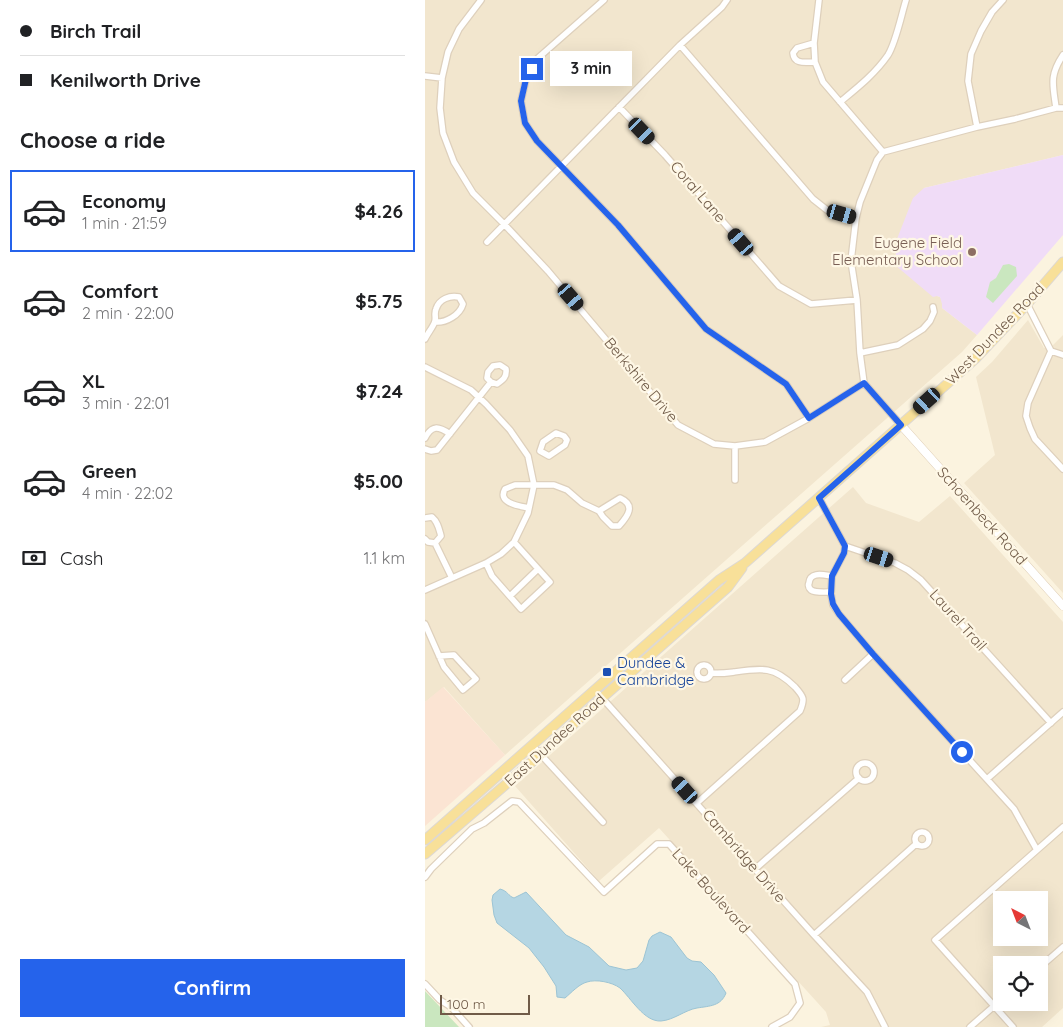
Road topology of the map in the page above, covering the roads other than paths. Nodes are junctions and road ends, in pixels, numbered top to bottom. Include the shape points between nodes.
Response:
1 (481, 0) edge
2 (604, 0) edge
3 (727, 0) edge
4 (819, 0) edge
5 (906, 0) edge
6 (1003, 0) edge
7 (814, 43) junction
8 (679, 45) junction
9 (1063, 55) edge
10 (815, 62) junction
11 (425, 76) edge
12 (442, 78) junction
13 (841, 102) junction
14 (619, 107) junction
15 (1060, 108) edge
16 (977, 127) junction
17 (883, 152) junction
18 (562, 167) junction
19 (856, 218) junction
20 (505, 225) junction
21 (487, 242) dead end
22 (1063, 262) edge
23 (857, 300) junction
24 (1027, 304) junction
25 (933, 307) dead end
26 (435, 322) junction
27 (425, 339) edge
28 (1051, 351) junction
29 (860, 353) junction
30 (1063, 356) edge
31 (425, 367) edge
32 (491, 382) dead end
33 (864, 383) junction
34 (479, 397) junction
35 (809, 418) junction
36 (901, 425) junction
37 (450, 434) junction
38 (425, 438) edge
39 (735, 446) junction
40 (425, 448) edge
41 (540, 452) junction
42 (528, 456) junction
43 (1063, 469) edge
44 (735, 480) dead end
45 (534, 485) junction
46 (819, 498) junction
47 (529, 508) junction
48 (599, 511) junction
49 (425, 518) edge
50 (425, 539) edge
51 (514, 542) junction
52 (435, 543) junction
53 (845, 546) junction
54 (486, 563) junction
55 (745, 563) junction
56 (539, 569) junction
57 (832, 576) junction
58 (452, 578) junction
59 (425, 590) edge
60 (831, 592) junction
61 (510, 596) junction
62 (1063, 606) edge
63 (425, 624) edge
64 (873, 654) junction
65 (439, 656) junction
66 (711, 673) dead end
67 (845, 680) dead end
68 (595, 690) junction
69 (602, 698) junction
70 (1063, 712) edge
71 (1051, 723) junction
72 (532, 746) junction
73 (540, 755) junction
74 (859, 778) dead end
75 (987, 779) junction
76 (697, 803) junction
77 (603, 822) dead end
78 (1063, 827) edge
79 (425, 840) edge
80 (916, 844) dead end
81 (1037, 850) junction
82 (425, 854) edge
83 (755, 869) junction
84 (425, 877) edge
85 (814, 935) junction
86 (1063, 947) edge
87 (1048, 960) edge
88 (425, 984) edge
89 (993, 1006) edge
90 (993, 1008) edge
91 (998, 1011) edge
92 (469, 1027) edge
93 (772, 1027) edge
94 (885, 1027) edge
95 (970, 1027) edge
96 (1013, 1027) edge

1 - 12 street, Berkshire Drive via 459,29 448,52
2 - 18 street via 538,58 526,79 521,101 525,123
3 - 8 street
4 - 7 street
5 - 13 street via 889,54
6 - 16 street via 992,12 971,54 967,81
7 - 10 street
7 - 10 street via 797,48 793,56 801,63
8 - 14 street
8 - 19 street via 813,199 827,210
9 - 15 street via 1053,79
10 - 13 street via 823,82
11 - 12 street
12 - 20 street, Berkshire Drive via 440,108 443,134 453,162 473,193
13 - 17 street
14 - 18 street
14 - 23 street, Coral Lane via 665,154 779,286 811,304
15 - 16 street
16 - 17 street
17 - 19 street via 877,160
18 - 20 street
18 - 35 street via 618,225 706,329 786,384
19 - 23 street via 851,261
20 - 21 street
20 - 39 street, Berkshire Drive via 678,425 714,444
22 - 24 main road, West Dundee Road
23 - 29 street
24 - 28 street
24 - 36 main road, West Dundee Road via 975,358
25 - 29 street via 923,329 899,346
26 - 26 street via 447,320 462,309 459,297 453,296 439,304 435,310
26 - 27 street
28 - 30 street
28 - 43 street via 1028,403 1026,416 1035,438
29 - 33 street
31 - 34 street
32 - 34 street
33 - 35 street, Berkshire Drive
33 - 36 street
34 - 37 street
34 - 42 street via 510,430
35 - 39 street, Berkshire Drive via 765,442
36 - 46 main road, West Dundee Road
36 - 62 main road, Schoenbeck Road
37 - 38 street via 437,427
37 - 40 street via 437,450 431,452
39 - 44 street
41 - 41 street via 549,456 567,440 556,433 543,442
41 - 42 street
42 - 45 street
45 - 47 street
45 - 47 street via 515,485 503,493 507,502
45 - 48 street via 554,485 567,490
46 - 53 street
46 - 55 main road, West Dundee Road
47 - 51 street
48 - 48 street via 612,526 619,526 630,510 620,498
49 - 52 street via 436,520 439,527 441,536
50 - 52 street
51 - 54 street
51 - 56 street
52 - 58 street
53 - 57 street
53 - 71 street, Laurel Trail via 895,563 921,580
54 - 58 street
54 - 61 street via 492,576
55 - 68 main road, East Dundee Road via 719,580
55 - 69 main road, East Dundee Road via 728,587
56 - 61 street
56 - 61 street via 550,582 521,609
57 - 60 street
57 - 60 street via 811,576 808,585 813,591
58 - 59 street
60 - 64 street via 839,614
63 - 65 street
64 - 67 street
64 - 75 street
65 - 65 street via 463,690 476,679 454,655
66 - 76 street via 753,669 774,671 797,690 803,703 800,711
68 - 69 street, Cambridge Drive
68 - 72 main road, East Dundee Road
69 - 73 main road, East Dundee Road
69 - 76 street, Cambridge Drive
70 - 71 street
71 - 75 street
72 - 73 street
72 - 79 main road, East Dundee Road
73 - 77 street
73 - 82 main road, East Dundee Road
74 - 83 street
75 - 81 street via 1014,809
76 - 83 street, Cambridge Drive
78 - 81 street
80 - 85 street
81 - 89 street via 935,940
83 - 85 street, Cambridge Drive
84 - 93 street, Lake Boulevard via 472,830 512,801 519,802 603,892 657,844 669,844 795,984 800,1003 790,1017
85 - 94 street, Cambridge Drive via 867,992
86 - 87 street
88 - 92 street
90 - 95 street
91 - 96 street

